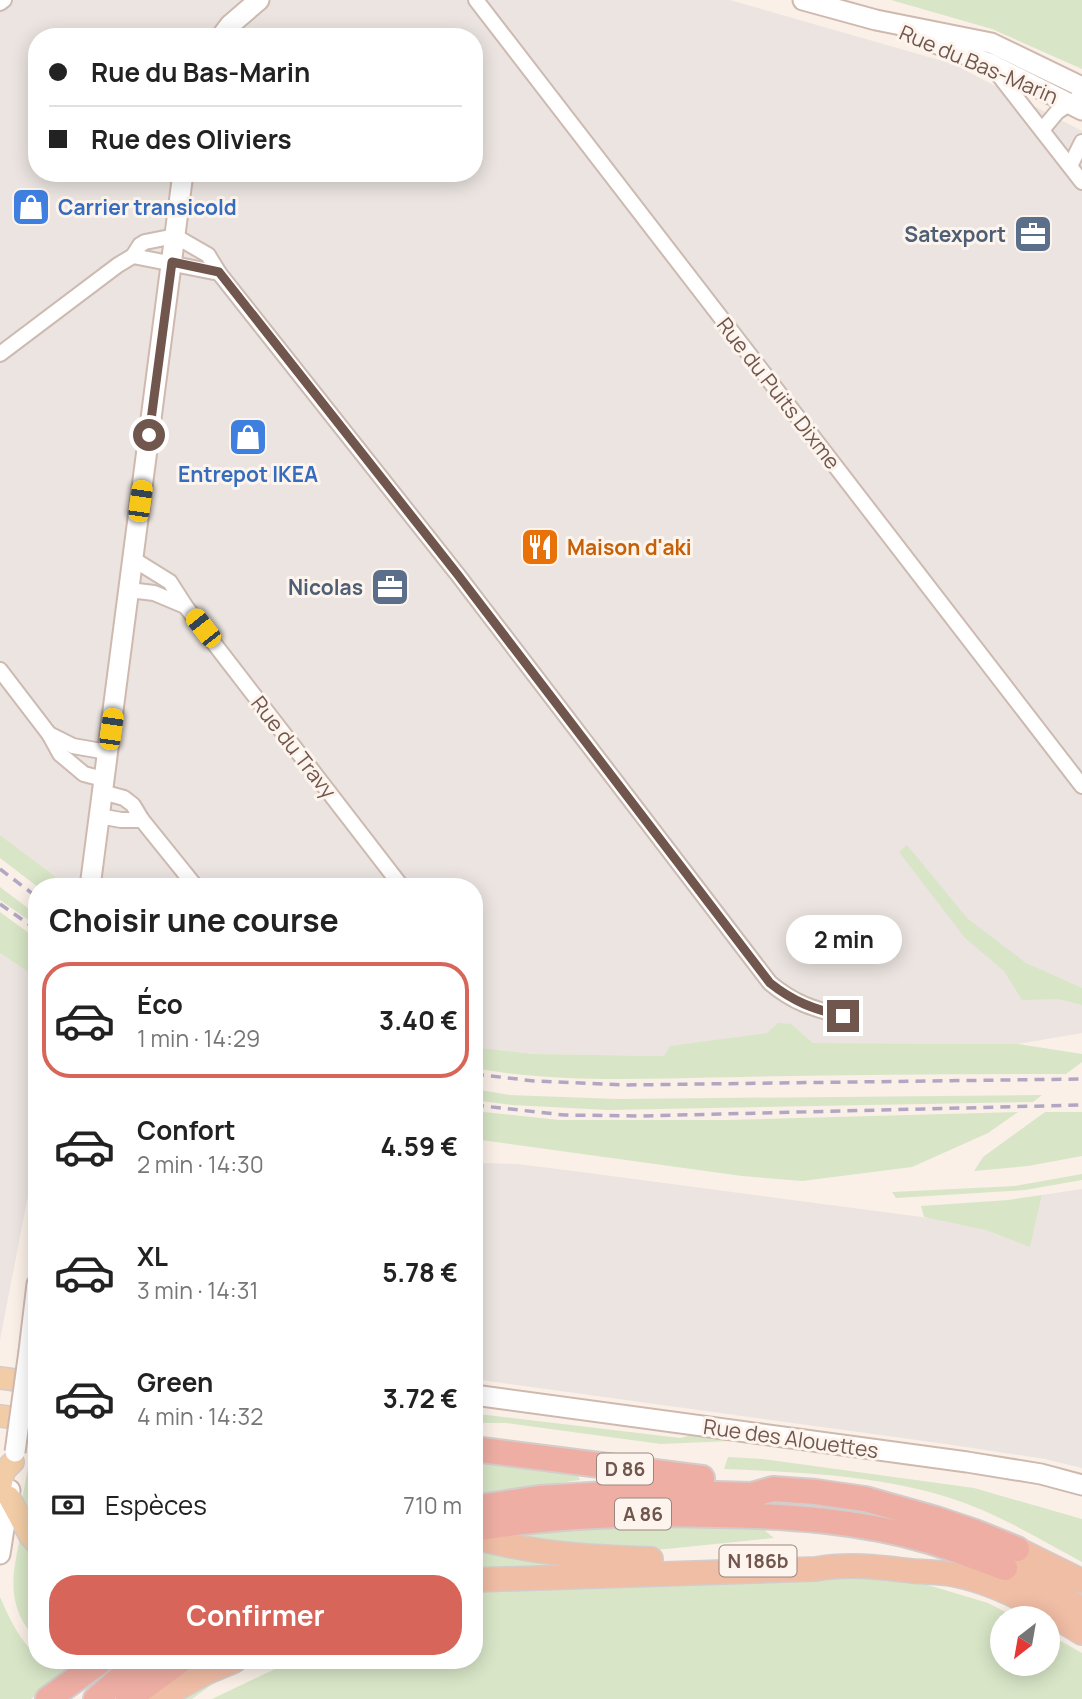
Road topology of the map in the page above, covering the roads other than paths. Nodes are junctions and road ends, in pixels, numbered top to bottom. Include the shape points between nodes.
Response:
1 (259, 0) edge
2 (476, 0) edge
3 (803, 0) edge
4 (876, 20) junction
5 (229, 28) edge
6 (970, 37) junction
7 (991, 64) junction
8 (1082, 86) edge
9 (1077, 103) edge
10 (1042, 130) junction
11 (1082, 142) edge
12 (1070, 166) junction
13 (182, 182) edge
14 (1082, 182) edge
15 (175, 236) junction
16 (133, 256) junction
17 (172, 262) junction
18 (219, 272) junction
19 (0, 354) edge
20 (133, 559) junction
21 (129, 590) junction
22 (186, 607) junction
23 (0, 670) edge
24 (49, 734) junction
25 (107, 752) junction
26 (103, 785) junction
27 (1082, 786) edge
28 (99, 816) junction
29 (142, 820) junction
30 (91, 878) edge
31 (189, 878) edge
32 (395, 878) edge
33 (843, 1016) dead end
34 (28, 1358) edge
35 (0, 1378) edge
36 (28, 1381) edge
37 (483, 1397) edge
38 (0, 1416) edge
39 (28, 1419) edge
40 (483, 1450) edge
41 (14, 1457) joint
42 (1082, 1485) edge
43 (773, 1489) junction
44 (5, 1493) edge
45 (483, 1507) edge
46 (483, 1528) edge
47 (28, 1533) edge
48 (483, 1539) edge
49 (0, 1554) edge
50 (1011, 1559) junction
51 (828, 1565) junction
52 (483, 1580) edge
53 (1082, 1581) edge
54 (1082, 1609) edge
55 (1082, 1633) edge
56 (90, 1669) edge
57 (131, 1669) edge
58 (169, 1669) edge
59 (215, 1669) edge
60 (48, 1699) edge
61 (96, 1699) edge
62 (128, 1699) edge
63 (159, 1699) edge

1 - 5 main road
2 - 27 street, Rue du Puits Dixme
3 - 4 main road, Rue du Bas-Marin
4 - 6 main road, Rue du Bas-Marin
4 - 7 main road, Rue du Bas-Marin
6 - 7 street
6 - 8 main road, Rue du Bas-Marin
7 - 9 main road, Rue du Bas-Marin
7 - 10 street
9 - 10 street via 1057,112
10 - 12 street
11 - 12 street
12 - 14 street
13 - 15 main road
15 - 16 street via 145,242
15 - 17 main road
15 - 18 street via 208,255
16 - 17 street
16 - 19 street
17 - 18 street
17 - 20 main road
18 - 33 street via 770,983 789,998
20 - 21 main road
20 - 22 street, Rue du Travy via 170,582
21 - 22 street, Rue du Travy via 154,593
21 - 25 main road
22 - 32 street, Rue du Travy
23 - 24 street
24 - 25 street via 73,746
24 - 26 street via 56,750
25 - 26 main road
26 - 28 main road
26 - 29 street via 129,801
28 - 29 street
28 - 30 main road
29 - 31 street
34 - 41 main road, bridge
35 - 36 main road
37 - 42 main road, Rue des Alouettes via 967,1462
38 - 39 main road
40 - 43 highway, D 86 via 667,1475 756,1480
41 - 44 main road via 4,1472
43 - 45 highway, A 86 via 752,1495 643,1492 561,1496
43 - 50 highway, A 86 via 866,1499 951,1523
44 - 47 main road
44 - 49 main road
46 - 50 highway, A 86 via 608,1514 812,1518
48 - 51 highway, N 186b via 565,1556
50 - 53 highway
50 - 54 highway
51 - 52 highway
51 - 55 highway, N 186b via 879,1566 963,1577 1019,1598
56 - 60 highway
57 - 61 highway
58 - 62 highway
59 - 63 highway

